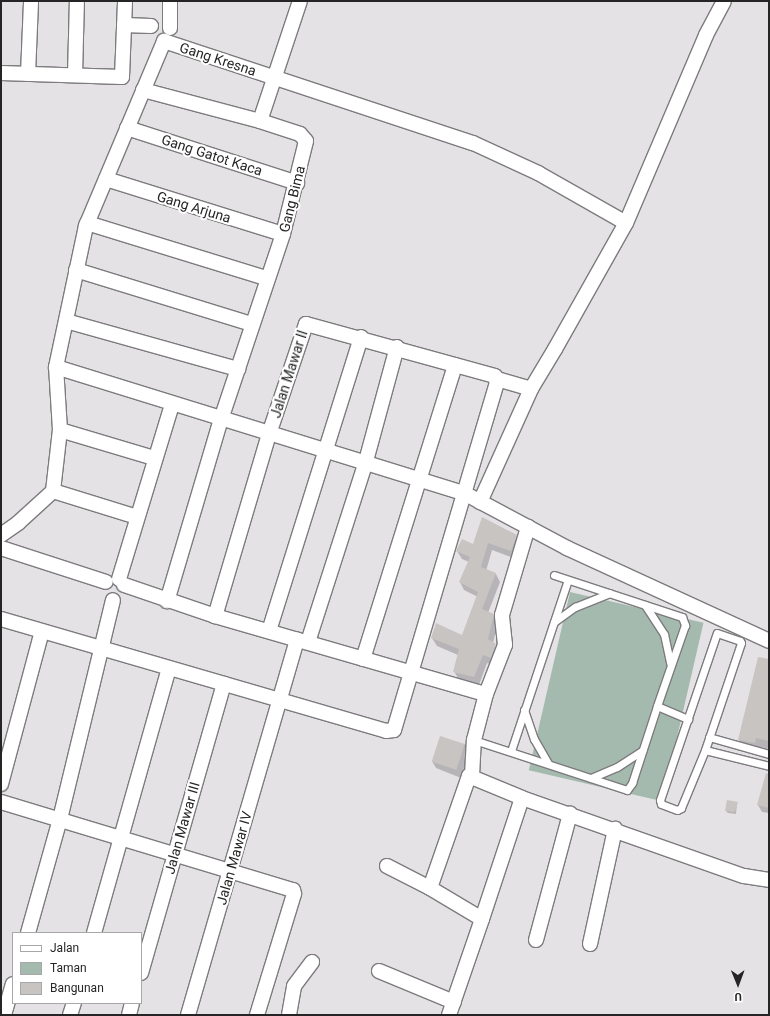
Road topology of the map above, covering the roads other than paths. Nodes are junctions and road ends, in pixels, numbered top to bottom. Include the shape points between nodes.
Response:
1 (31, 1) edge
2 (77, 1) edge
3 (125, 1) edge
4 (170, 1) edge
5 (300, 1) edge
6 (724, 1) edge
7 (124, 25) junction
8 (151, 26) dead end
9 (170, 28) dead end
10 (1, 73) edge
11 (28, 74) junction
12 (75, 75) junction
13 (273, 77) junction
14 (144, 90) junction
15 (260, 121) junction
16 (127, 128) junction
17 (106, 179) junction
18 (297, 183) junction
19 (87, 223) junction
20 (626, 223) junction
21 (283, 234) junction
22 (76, 270) junction
23 (266, 278) junction
24 (66, 321) junction
25 (252, 324) junction
26 (361, 337) junction
27 (397, 347) junction
28 (455, 365) junction
29 (56, 367) junction
30 (238, 369) junction
31 (497, 379) junction
32 (531, 389) junction
33 (172, 405) junction
34 (221, 419) junction
35 (60, 430) junction
36 (269, 434) junction
37 (325, 451) junction
38 (154, 458) junction
39 (366, 461) junction
40 (419, 480) junction
41 (53, 491) junction
42 (464, 493) junction
43 (480, 502) junction
44 (137, 517) junction
45 (528, 527) junction
46 (1, 535) edge
47 (1, 548) edge
48 (554, 575) dead end
49 (568, 580) junction
50 (116, 582) junction
51 (609, 593) junction
52 (167, 601) junction
53 (645, 605) junction
54 (215, 616) junction
55 (1, 619) edge
56 (554, 622) junction
57 (42, 631) junction
58 (269, 631) junction
59 (302, 641) junction
60 (769, 641) edge
61 (101, 648) junction
62 (363, 659) junction
63 (670, 667) junction
64 (169, 668) junction
65 (411, 672) junction
66 (224, 684) junction
67 (486, 694) junction
68 (280, 701) junction
69 (657, 706) junction
70 (524, 709) junction
71 (688, 719) junction
72 (709, 737) junction
73 (474, 740) junction
74 (705, 750) junction
75 (511, 751) junction
76 (642, 751) junction
77 (769, 754) edge
78 (548, 763) junction
79 (769, 766) edge
80 (472, 776) junction
81 (591, 778) junction
82 (1, 784) edge
83 (522, 798) junction
84 (1, 802) edge
85 (570, 814) junction
86 (60, 820) junction
87 (615, 829) junction
88 (121, 838) junction
89 (175, 854) junction
90 (387, 866) dead end
91 (230, 870) junction
92 (769, 880) edge
93 (430, 888) junction
94 (482, 919) junction
95 (28, 932) edge
96 (94, 932) edge
97 (536, 940) dead end
98 (590, 944) dead end
99 (312, 962) dead end
100 (142, 970) edge
101 (378, 971) dead end
102 (12, 987) edge
103 (454, 1002) junction
104 (74, 1004) edge
105 (132, 1004) edge
106 (4, 1015) edge
107 (70, 1015) edge
108 (129, 1015) edge
109 (188, 1015) edge
110 (257, 1015) edge
111 (289, 1015) edge
112 (449, 1015) edge

1 - 11 street
2 - 12 street
3 - 7 street
4 - 9 street
5 - 13 street
6 - 20 street via 706,35
7 - 8 street
7 - 12 street via 122,77
10 - 11 street
11 - 12 street
13 - 14 street, Gang Kresna via 164,41
13 - 15 street
13 - 20 street, Gang Kresna via 473,143 538,173
14 - 15 street, Gang Bima
14 - 16 street
15 - 18 street, Gang Bima via 304,137
16 - 17 street
16 - 18 street, Gang Gatot Kaca
17 - 19 street
17 - 21 street, Gang Arjuna
18 - 21 street, Gang Bima
19 - 22 street
19 - 23 street
20 - 32 street
21 - 23 street, Gang Bima
22 - 24 street
22 - 25 street
23 - 25 street, Gang Bima
24 - 29 street
24 - 30 street
25 - 30 street, Gang Bima
26 - 27 street
26 - 36 street, Jalan Mawar II via 306,324
26 - 37 street
27 - 28 street
27 - 39 street, Jalan Mawar IV
28 - 31 street via 495,376
28 - 40 street
29 - 33 street
29 - 35 street
30 - 34 street, Gang Bima
31 - 32 street
31 - 42 street
32 - 43 street
33 - 34 street
33 - 38 street
34 - 36 street
34 - 52 street, Gang Bima
35 - 38 street
35 - 41 street
36 - 37 street
36 - 54 street
37 - 39 street
37 - 58 street
38 - 44 street
39 - 40 street
39 - 59 street, Jalan Mawar IV
40 - 42 street
40 - 62 street
41 - 44 street
41 - 46 street
42 - 43 street
42 - 65 street
43 - 45 street
44 - 50 street
45 - 60 street
45 - 67 street via 502,615 505,645
47 - 50 street
48 - 49 lane
49 - 51 lane
49 - 56 lane
50 - 52 street
50 - 61 street via 125,592 120,599 113,600
51 - 53 lane
51 - 56 lane via 575,607
52 - 54 street
53 - 63 lane via 664,634
53 - 63 lane via 682,617 685,622
54 - 58 street
55 - 57 street
56 - 70 lane
57 - 61 street
57 - 82 street
58 - 59 street
59 - 62 street
59 - 68 street, Jalan Mawar IV
61 - 64 street
61 - 86 street
62 - 65 street
63 - 69 lane
64 - 66 street
64 - 88 street
65 - 67 street
65 - 68 street via 394,730 390,732
66 - 68 street
66 - 89 street, Jalan Mawar III
67 - 73 street
68 - 91 street, Jalan Mawar IV
69 - 71 lane
69 - 76 lane
70 - 75 lane
70 - 78 lane via 534,739
71 - 72 lane via 716,634 740,641
71 - 74 lane via 660,800 661,804 680,809
72 - 74 lane
72 - 77 lane
73 - 75 lane
73 - 80 street
74 - 79 lane
75 - 78 lane
76 - 81 lane via 617,767
76 - 81 lane via 630,788 627,790
78 - 81 lane
80 - 83 street
80 - 93 street via 467,778
83 - 85 street
83 - 94 street
84 - 86 street
85 - 87 street
85 - 97 street
86 - 88 street
86 - 95 street
87 - 92 street via 744,876
87 - 98 street
88 - 89 street
88 - 96 street
89 - 91 street
89 - 100 street, Jalan Mawar III
90 - 93 street
91 - 109 street, Jalan Mawar IV
91 - 110 street via 288,887 294,894
93 - 94 street
94 - 103 street
99 - 111 street via 294,986
101 - 103 street
102 - 106 street
103 - 112 street
104 - 107 street
105 - 108 street

